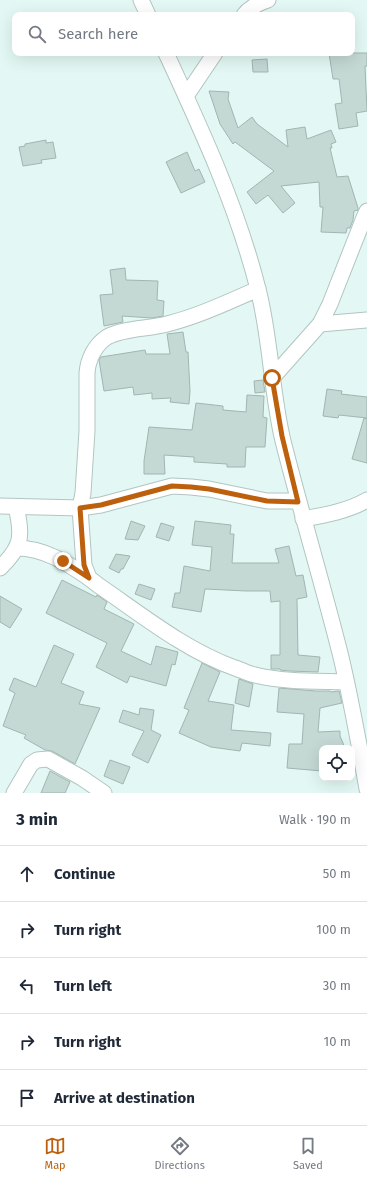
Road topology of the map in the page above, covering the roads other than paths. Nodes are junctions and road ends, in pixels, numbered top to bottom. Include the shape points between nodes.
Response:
1 (141, 0) edge
2 (268, 0) edge
3 (147, 12) edge
4 (246, 12) edge
5 (167, 56) edge
6 (213, 56) edge
7 (186, 96) junction
8 (367, 211) edge
9 (258, 289) junction
10 (367, 320) edge
11 (320, 324) junction
12 (272, 378) junction
13 (367, 500) edge
14 (298, 502) junction
15 (0, 506) edge
16 (16, 507) junction
17 (80, 508) junction
18 (303, 519) junction
19 (17, 548) junction
20 (0, 568) edge
21 (89, 578) junction
22 (346, 682) junction
23 (367, 789) edge
24 (14, 793) edge
25 (104, 793) edge

1 - 3 street
2 - 4 street
5 - 7 street
6 - 7 street
7 - 9 street via 226,188
8 - 11 street
9 - 12 street
9 - 17 street via 199,314 166,324 116,333 99,344 87,364 87,431
10 - 11 street
11 - 12 street
12 - 14 street via 282,436
13 - 18 street via 332,513
14 - 17 street via 267,501 209,489 172,486
14 - 18 street
15 - 16 street
16 - 17 street
16 - 19 street via 20,523
17 - 21 street via 84,565
18 - 22 street
19 - 20 street via 12,557
19 - 21 street via 29,548 63,561
21 - 22 street via 160,628 220,662 255,675
22 - 23 street
24 - 25 street via 31,764 37,760 48,759

